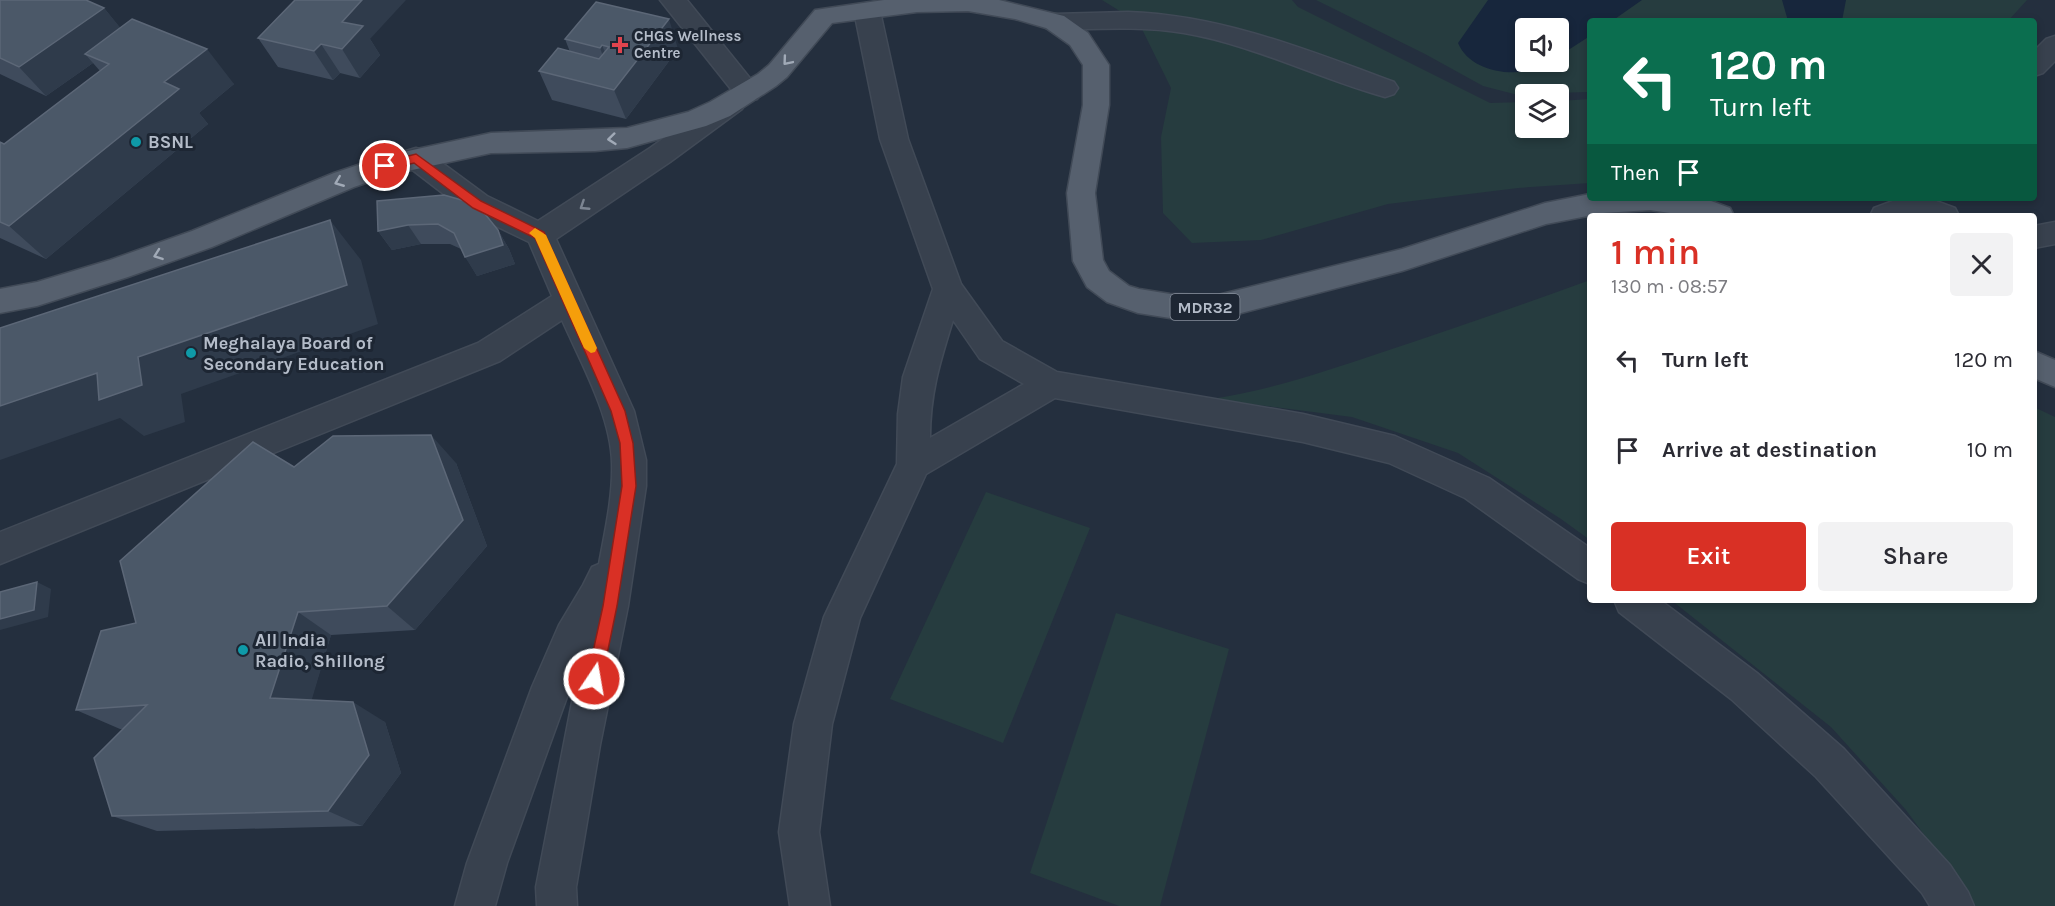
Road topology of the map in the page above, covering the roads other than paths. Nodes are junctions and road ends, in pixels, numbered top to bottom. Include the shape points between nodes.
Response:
1 (673, 0) edge
2 (823, 8) edge
3 (867, 10) junction
4 (1055, 22) junction
5 (2055, 45) edge
6 (2037, 64) edge
7 (1385, 87) dead end
8 (742, 96) junction
9 (416, 158) junction
10 (1619, 201) edge
11 (1668, 201) edge
12 (1918, 201) edge
13 (1712, 213) edge
14 (1895, 213) edge
15 (1940, 213) edge
16 (2055, 233) edge
17 (540, 235) junction
18 (2037, 236) edge
19 (948, 289) junction
20 (0, 301) edge
21 (568, 301) junction
22 (2037, 365) edge
23 (2055, 374) edge
24 (1051, 384) junction
25 (915, 464) junction
26 (622, 532) junction
27 (0, 548) edge
28 (1587, 566) edge
29 (1636, 603) edge
30 (474, 906) edge
31 (557, 906) edge
32 (810, 906) edge
33 (1954, 906) edge

1 - 8 street
2 - 3 main road, MDR32
2 -> 8 main road, MDR32 via 778,71
3 - 4 main road, MDR32 via 968,3
3 - 19 street via 894,139
4 - 7 street via 1141,21 1200,27
4 - 10 main road, MDR32 via 1079,39 1096,65 1096,105 1081,193 1088,261 1098,279 1118,294 1138,301 1218,307 1402,260 1545,214
5 - 6 street
8 -> 9 main road, MDR32 via 696,119 627,138 491,143
8 -> 17 street
9 - 17 street via 477,204
9 -> 20 main road, MDR32 via 344,180 202,239 117,269 37,294
11 - 13 main road, MDR32
12 - 14 street
12 - 15 street
16 - 18 street
17 - 21 street
19 - 24 street via 991,350
19 - 25 street via 919,377 914,414
21 - 26 street via 618,411 626,443 629,486
21 - 27 street via 489,352
22 - 23 main road
24 - 25 street
24 - 28 street via 1303,428 1395,450 1478,488
25 - 32 street via 842,617 813,724 799,832
26 - 30 street via 597,595 572,637 552,687
26 - 31 street via 556,887
29 - 33 street via 1744,686 1830,763 1936,879

